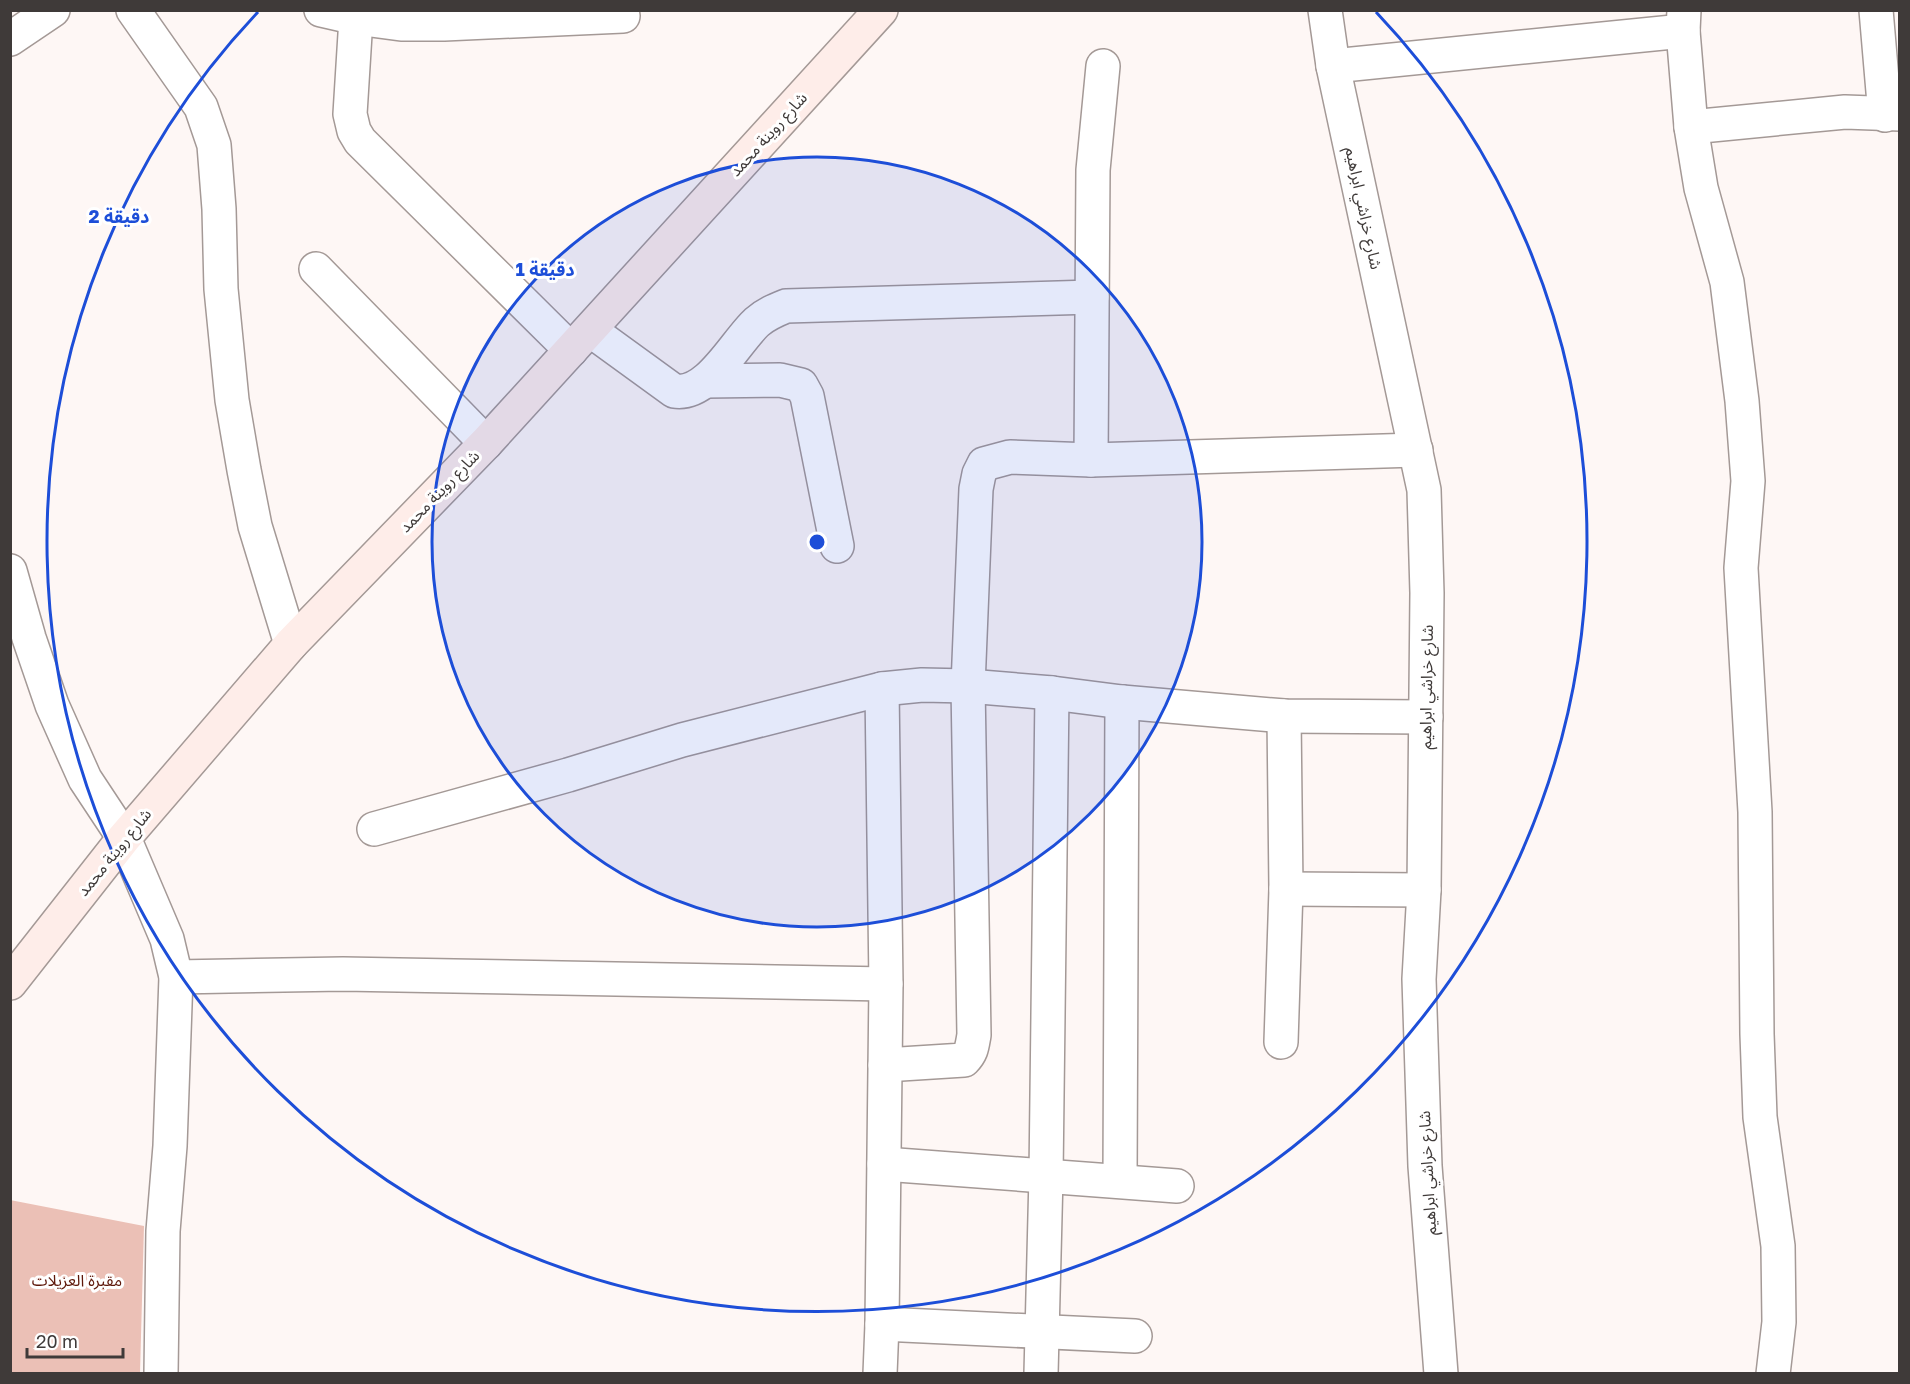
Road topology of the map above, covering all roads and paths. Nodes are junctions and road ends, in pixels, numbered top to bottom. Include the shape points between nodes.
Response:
1 (53, 10) edge
2 (133, 10) edge
3 (321, 10) edge
4 (881, 10) edge
5 (1325, 10) edge
6 (1876, 10) edge
7 (623, 16) dead end
8 (356, 18) junction
9 (1683, 21) edge
10 (10, 39) edge
11 (1103, 66) dead end
12 (1333, 66) junction
13 (1892, 114) edge
14 (1691, 127) junction
15 (316, 269) dead end
16 (1092, 297) junction
17 (581, 340) junction
18 (706, 381) junction
19 (486, 443) junction
20 (1416, 450) junction
21 (1091, 460) junction
22 (837, 546) dead end
23 (10, 571) edge
24 (291, 644) junction
25 (968, 686) junction
26 (882, 689) junction
27 (1052, 693) junction
28 (1122, 702) junction
29 (1284, 716) junction
30 (1426, 717) junction
31 (374, 829) dead end
32 (124, 838) junction
33 (1286, 889) junction
34 (1424, 890) junction
35 (176, 977) junction
36 (10, 984) edge
37 (886, 984) junction
38 (1281, 1042) dead end
39 (885, 1065) junction
40 (884, 1164) junction
41 (1046, 1176) junction
42 (1120, 1181) junction
43 (1177, 1186) dead end
44 (882, 1324) junction
45 (1042, 1332) junction
46 (1135, 1336) dead end
47 (161, 1374) edge
48 (879, 1374) edge
49 (1041, 1374) edge
50 (1441, 1374) edge
51 (1773, 1374) edge

1 - 10 street
2 - 24 street via 201,107 214,145 221,289 232,400 255,526
3 - 8 street
4 - 17 main road, شارع روينة محمد
5 - 12 street, شارع خراشي ابراهيم
6 - 13 street
7 - 8 street via 433,24
8 - 17 street via 350,114 360,141
9 - 12 street
9 - 14 street
11 - 16 street via 1093,171
12 - 20 street, شارع خراشي ابراهيم
13 - 14 street via 1845,112
14 - 51 street via 1701,188 1727,282 1748,481 1741,568 1755,812 1760,1117 1778,1246 1779,1322
15 - 19 street
16 - 18 street via 786,306 758,321
16 - 21 street
17 - 18 street via 674,391 693,390
17 - 19 main road, شارع روينة محمد
18 - 22 street via 780,380 801,385 807,396
19 - 24 main road, شارع روينة محمد
20 - 21 street
20 - 30 street, شارع خراشي ابراهيم via 1424,490
21 - 25 street via 1010,457 984,464 976,489
23 - 32 street via 51,705 85,779
24 - 32 main road, شارع روينة محمد
25 - 26 street
25 - 27 street
25 - 39 street via 974,1035 971,1052 964,1060
26 - 31 street via 682,740
26 - 37 street
27 - 28 street
27 - 41 street
28 - 29 street
28 - 42 street
29 - 30 street
29 - 33 street
30 - 34 street, شارع خراشي ابراهيم
32 - 35 street via 167,939
32 - 36 main road, شارع روينة محمد
33 - 34 street
33 - 38 street
34 - 50 street, شارع خراشي ابراهيم via 1419,979 1425,1166
35 - 37 street via 343,974
35 - 47 street via 163,1231
37 - 39 street
39 - 40 street
40 - 41 street
40 - 44 street
41 - 42 street
41 - 45 street
42 - 43 street
44 - 45 street
44 - 48 street
45 - 46 street
45 - 49 street

